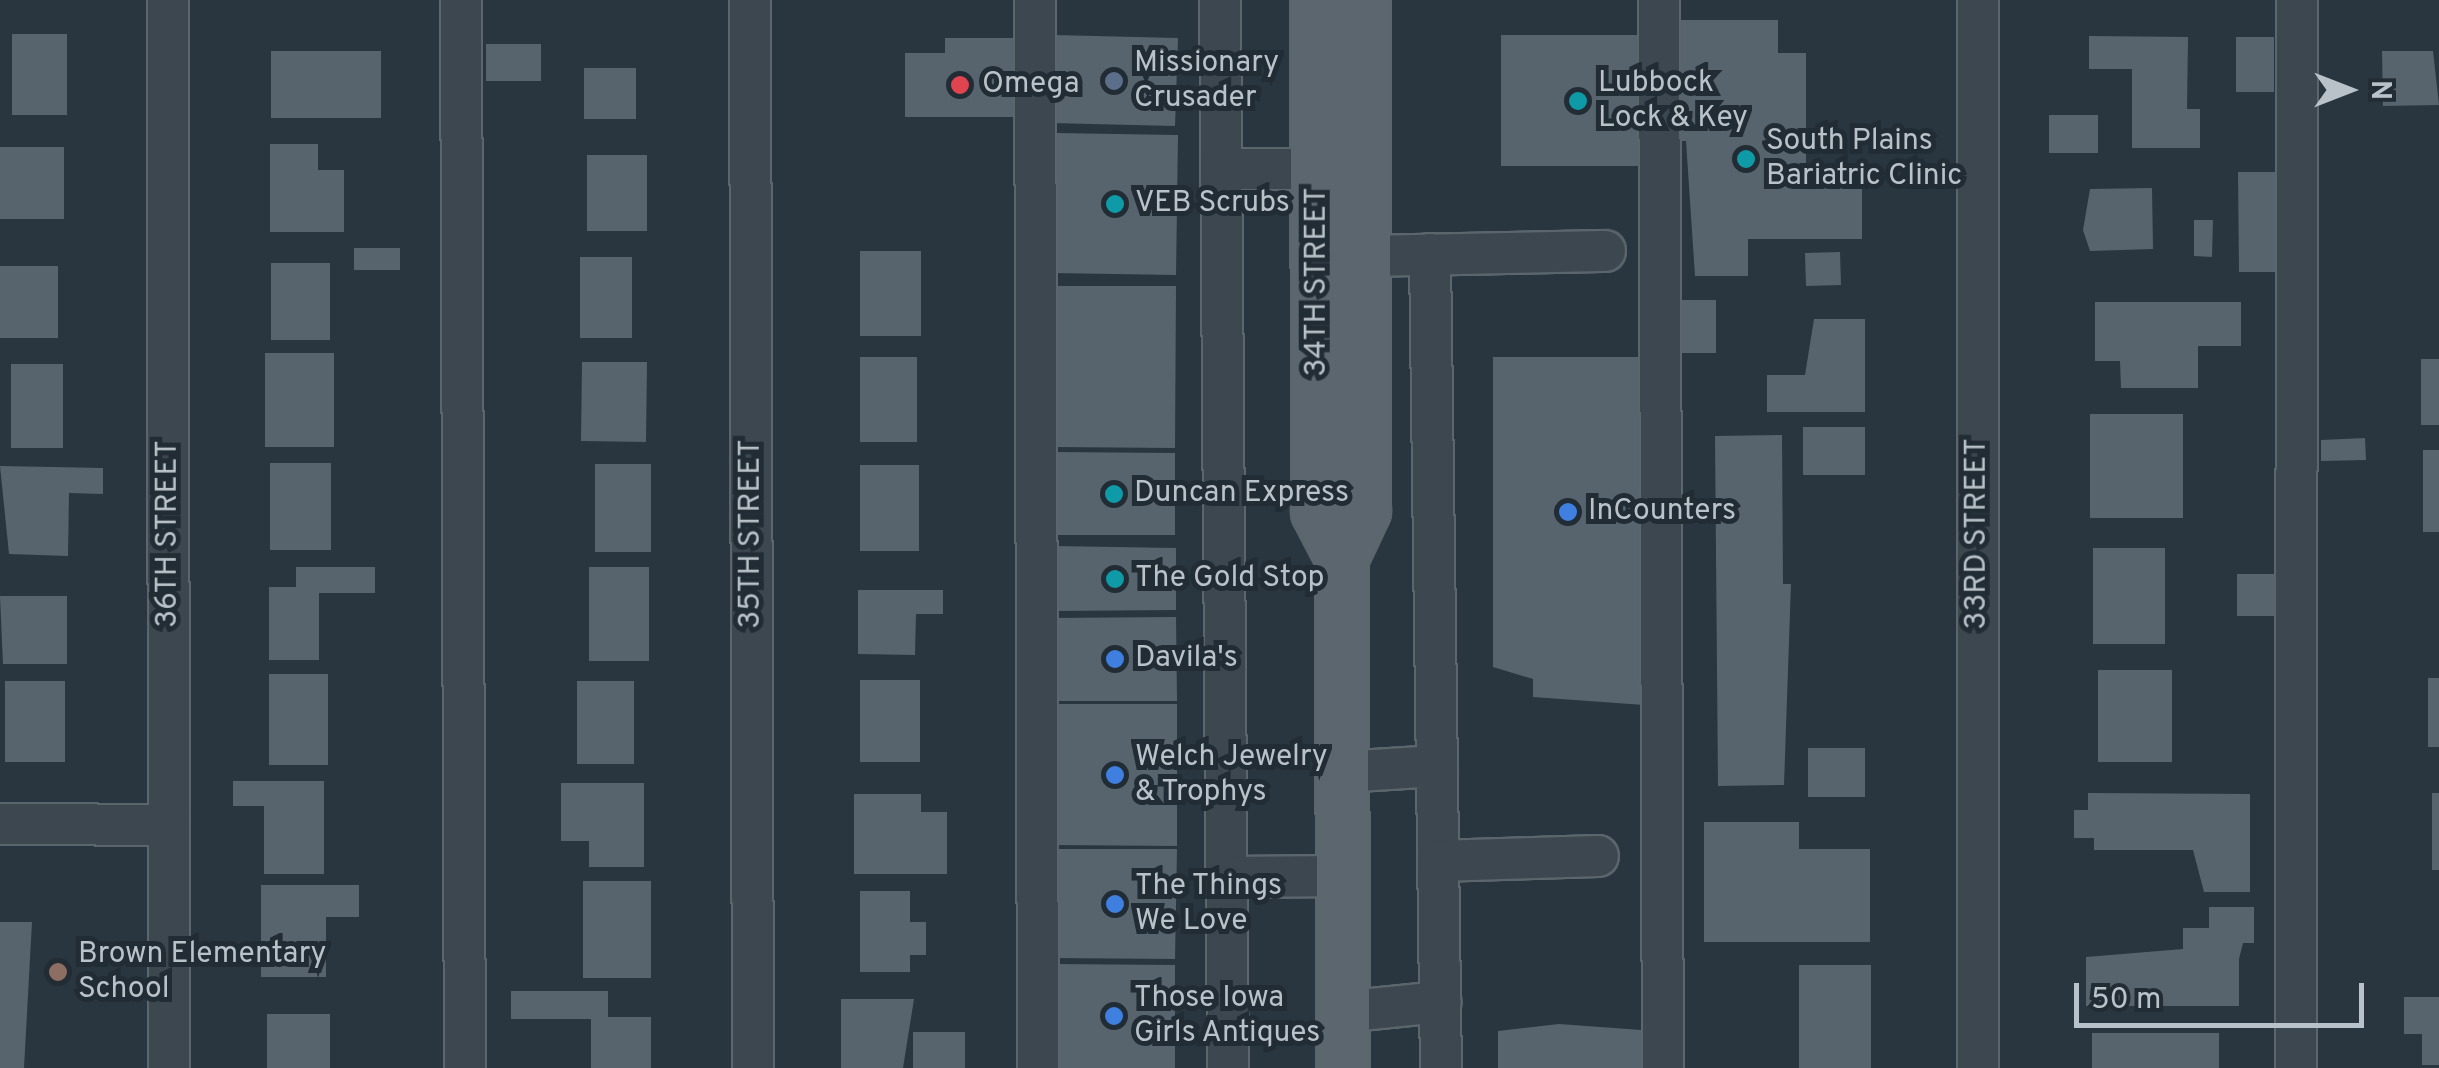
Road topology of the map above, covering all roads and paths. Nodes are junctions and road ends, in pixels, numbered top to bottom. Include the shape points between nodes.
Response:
1 (168, 0) edge
2 (461, 0) edge
3 (750, 0) edge
4 (1035, 0) edge
5 (1220, 0) edge
6 (1317, 0) edge
7 (1364, 0) edge
8 (1659, 0) edge
9 (1978, 0) edge
10 (2298, 0) edge
11 (1221, 169) junction
12 (1318, 169) junction
13 (1605, 251) dead end
14 (1430, 254) junction
15 (1364, 256) junction
16 (1342, 558) junction
17 (1436, 766) junction
18 (1342, 772) junction
19 (0, 824) edge
20 (169, 825) junction
21 (1598, 856) dead end
22 (1438, 861) junction
23 (1342, 876) junction
24 (1228, 877) junction
25 (1440, 1002) junction
26 (1342, 1012) junction
27 (169, 1068) edge
28 (466, 1068) edge
29 (753, 1068) edge
30 (1038, 1068) edge
31 (1228, 1068) edge
32 (1343, 1068) edge
33 (1440, 1068) edge
34 (1663, 1068) edge
35 (1978, 1068) edge
36 (2296, 1068) edge

1 - 20 street, 36TH STREET
2 - 28 street
3 - 29 street, 35TH STREET
4 - 30 street
5 - 11 street
6 - 12 main road, 34TH STREET
7 - 15 main road, 34TH STREET
8 - 34 street
9 - 35 street, 33RD STREET
10 - 36 street
11 - 12 street
11 - 24 street
12 - 16 main road, 34TH STREET via 1318,512
13 - 14 street
14 - 15 street
14 - 17 street
15 - 16 main road, 34TH STREET via 1364,511
16 - 18 main road, 34TH STREET
17 - 18 street
17 - 22 street
18 - 23 main road, 34TH STREET
19 - 20 street
20 - 27 street, 36TH STREET
21 - 22 street
22 - 25 street
23 - 24 street
23 - 26 main road, 34TH STREET
24 - 31 street
25 - 26 street
25 - 33 street
26 - 32 main road, 34TH STREET

